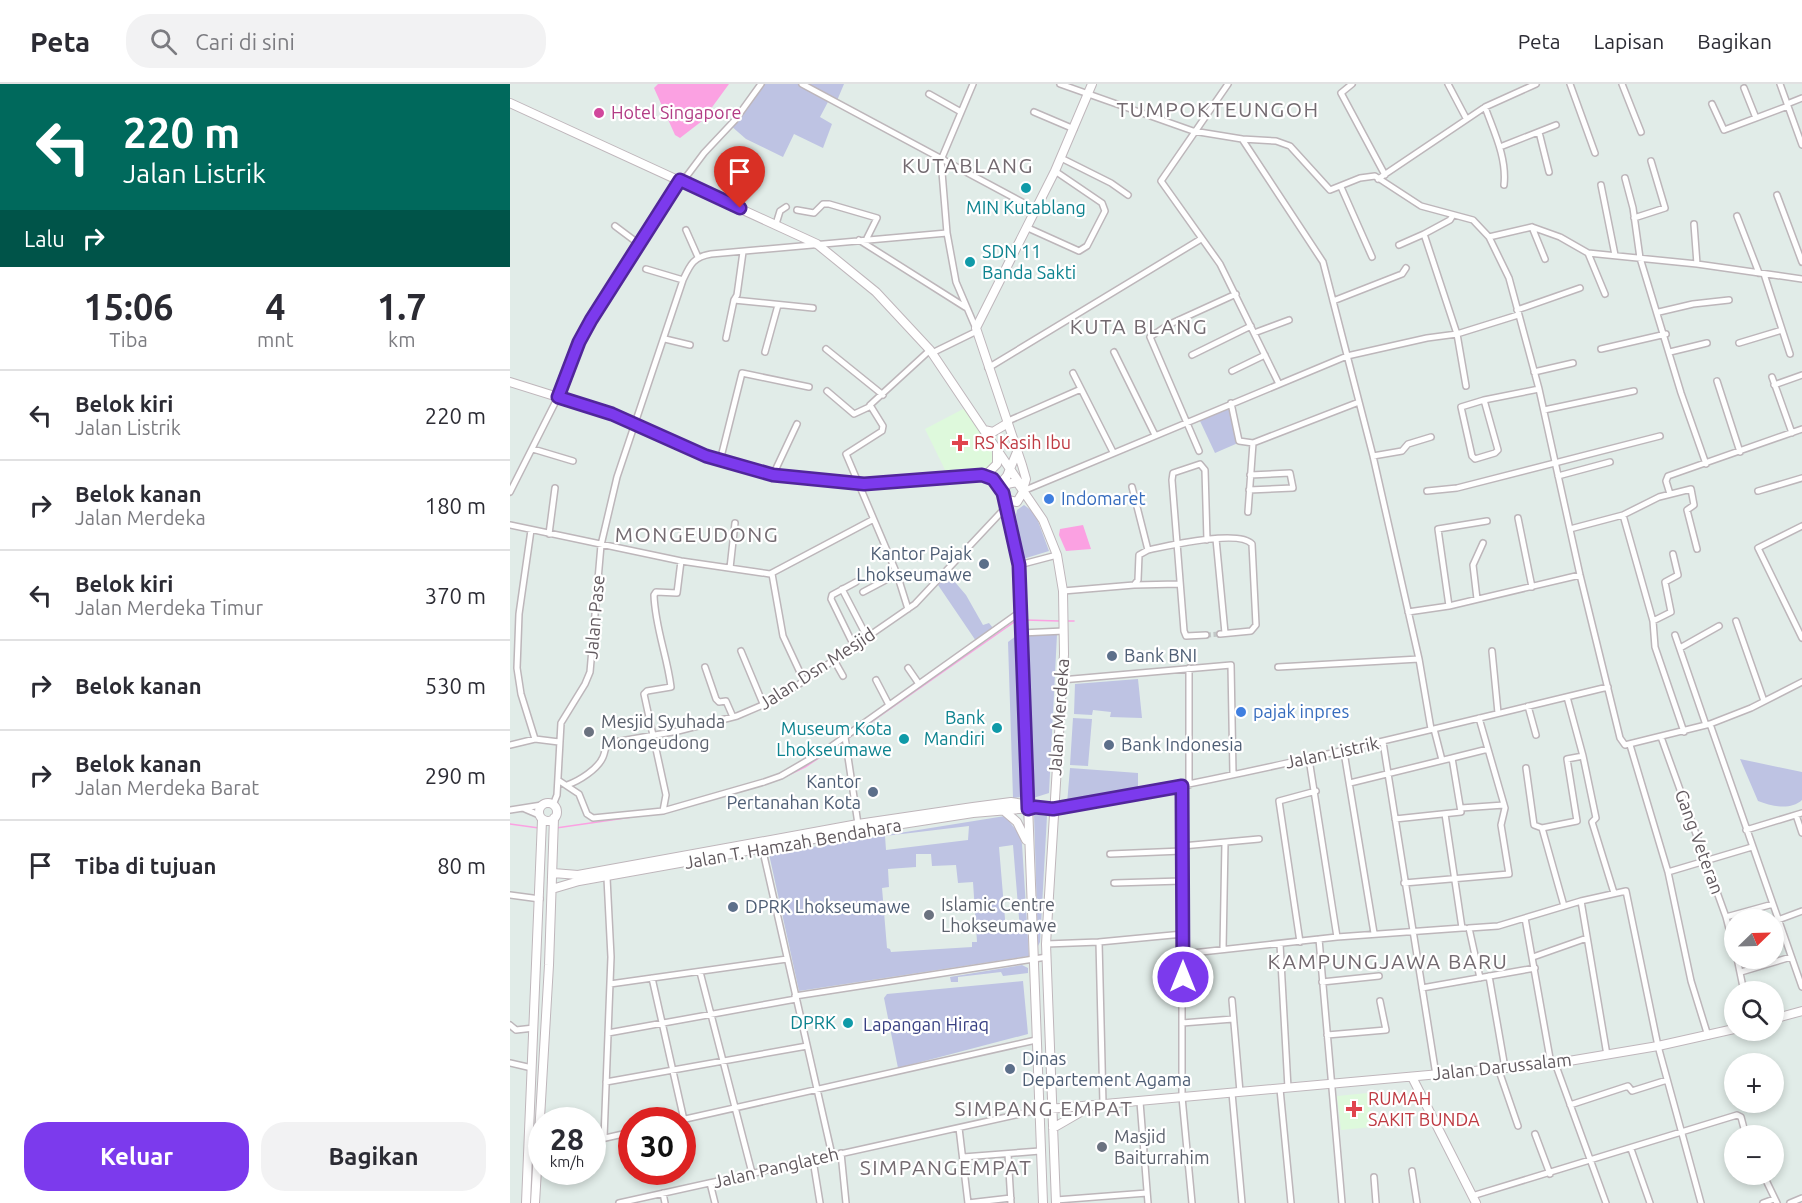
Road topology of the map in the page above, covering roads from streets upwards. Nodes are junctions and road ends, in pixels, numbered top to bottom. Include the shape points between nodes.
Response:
1 (761, 84) edge
2 (802, 84) edge
3 (973, 84) edge
4 (1060, 84) edge
5 (1092, 84) edge
6 (1228, 84) edge
7 (1352, 84) edge
8 (1448, 84) edge
9 (1536, 84) edge
10 (1570, 84) edge
11 (1622, 84) edge
12 (1780, 84) edge
13 (1743, 88) dead end
14 (929, 94) dead end
15 (1087, 94) junction
16 (1802, 98) edge
17 (510, 104) edge
18 (1712, 104) dead end
19 (1788, 105) junction
20 (1485, 107) junction
21 (961, 112) junction
22 (1034, 112) dead end
23 (1466, 118) junction
24 (1756, 118) junction
25 (1556, 126) dead end
26 (1074, 129) junction
27 (1193, 131) junction
28 (1539, 132) junction
29 (1641, 132) dead end
30 (1242, 139) junction
31 (1802, 145) edge
32 (1500, 147) junction
33 (1595, 153) dead end
34 (1061, 158) junction
35 (941, 160) junction
36 (1651, 161) dead end
37 (1055, 171) junction
38 (1549, 172) dead end
39 (1385, 175) junction
40 (1625, 178) dead end
41 (1378, 179) junction
42 (682, 181) junction
43 (1504, 185) dead end
44 (1601, 185) dead end
45 (1341, 187) junction
46 (1128, 195) dead end
47 (1777, 195) dead end
48 (786, 207) dead end
49 (1035, 209) junction
50 (796, 210) dead end
51 (1453, 215) junction
52 (1737, 216) dead end
53 (1634, 218) junction
54 (776, 224) junction
55 (1694, 224) dead end
56 (615, 226) dead end
57 (1532, 227) junction
58 (1028, 228) junction
59 (686, 230) dead end
60 (947, 233) junction
61 (1424, 234) junction
62 (1489, 237) junction
63 (867, 238) junction
64 (1201, 239) junction
65 (859, 240) junction
66 (639, 244) junction
67 (817, 244) junction
68 (1399, 245) dead end
69 (743, 252) junction
70 (1588, 253) junction
71 (1615, 255) junction
72 (698, 256) junction
73 (1372, 257) dead end
74 (1640, 258) junction
75 (1545, 259) dead end
76 (1802, 262) edge
77 (1697, 264) junction
78 (1406, 268) dead end
79 (646, 269) dead end
80 (1761, 274) junction
81 (1802, 279) edge
82 (683, 280) junction
83 (1580, 288) dead end
84 (1236, 294) junction
85 (1605, 294) dead end
86 (734, 300) junction
87 (1729, 300) dead end
88 (1333, 301) junction
89 (778, 305) junction
90 (965, 307) junction
91 (813, 309) dead end
92 (1659, 312) junction
93 (1518, 313) junction
94 (1289, 320) dead end
95 (1251, 326) junction
96 (1782, 330) junction
97 (976, 331) junction
98 (1254, 333) junction
99 (1456, 334) junction
100 (1666, 334) junction
101 (726, 338) dead end
102 (665, 339) junction
103 (1707, 343) dead end
104 (1739, 343) dead end
105 (690, 345) dead end
106 (826, 349) dead end
107 (1601, 349) dead end
108 (765, 352) dead end
109 (931, 352) junction
110 (1114, 352) dead end
111 (1670, 352) junction
112 (1790, 354) dead end
113 (1192, 355) dead end
114 (1265, 355) junction
115 (1347, 356) junction
116 (1573, 363) dead end
117 (988, 368) junction
118 (1232, 371) dead end
119 (1534, 372) junction
120 (1073, 373) dead end
121 (1802, 375) edge
122 (1772, 377) dead end
123 (1717, 381) dead end
124 (510, 382) edge
125 (1279, 384) junction
126 (1774, 385) junction
127 (1466, 386) dead end
128 (809, 387) dead end
129 (1081, 389) junction
130 (1539, 389) junction
131 (827, 391) dead end
132 (1634, 391) dead end
133 (883, 395) junction
134 (558, 397) junction
135 (1484, 400) junction
136 (1359, 402) junction
137 (1232, 403) junction
138 (869, 406) junction
139 (1544, 410) junction
140 (1008, 422) junction
141 (1186, 422) junction
142 (633, 424) junction
143 (797, 424) dead end
144 (1802, 429) edge
145 (984, 430) junction
146 (1791, 433) junction
147 (1155, 435) junction
148 (1660, 436) dead end
149 (1431, 437) dead end
150 (1253, 443) junction
151 (994, 445) junction
152 (533, 449) junction
153 (1017, 450) junction
154 (1199, 451) dead end
155 (1113, 452) junction
156 (1740, 452) junction
157 (1373, 456) junction
158 (573, 461) dead end
159 (720, 461) junction
160 (1610, 462) dead end
161 (1556, 463) junction
162 (1706, 464) junction
163 (1011, 470) junction
164 (773, 475) junction
165 (986, 475) junction
166 (1250, 475) junction
167 (1558, 476) junction
168 (1802, 478) edge
169 (857, 484) junction
170 (999, 485) junction
171 (1132, 487) dead end
172 (555, 488) dead end
173 (1022, 489) junction
174 (1249, 490) junction
175 (1427, 491) dead end
176 (1758, 491) dead end
177 (510, 492) edge
178 (1004, 494) junction
179 (1670, 494) junction
180 (1006, 507) junction
181 (1248, 512) dead end
182 (1623, 515) junction
183 (1518, 518) dead end
184 (872, 520) junction
185 (1487, 521) dead end
186 (735, 523) dead end
187 (510, 525) edge
188 (1802, 526) edge
189 (1570, 529) junction
190 (531, 530) junction
191 (549, 534) junction
192 (1216, 539) junction
193 (1207, 540) junction
194 (1483, 543) dead end
195 (1175, 544) junction
196 (601, 545) junction
197 (1697, 549) dead end
198 (1148, 550) junction
199 (1673, 554) dead end
200 (1057, 555) junction
201 (681, 561) junction
202 (1019, 565) junction
203 (730, 568) junction
204 (772, 574) junction
205 (897, 574) junction
206 (1580, 575) junction
207 (856, 582) dead end
208 (1179, 584) junction
209 (1134, 585) junction
210 (1532, 587) junction
211 (842, 589) junction
212 (1062, 591) junction
213 (864, 592) dead end
214 (1477, 599) junction
215 (1449, 606) junction
216 (908, 609) junction
217 (1020, 612) junction
218 (1408, 612) junction
219 (1653, 621) junction
220 (1736, 621) dead end
221 (1719, 626) dead end
222 (1064, 629) junction
223 (1021, 631) junction
224 (1206, 635) tunnel mouth
225 (1675, 635) dead end
226 (867, 637) junction
227 (1802, 638) edge
228 (854, 646) junction
229 (1680, 648) junction
230 (741, 651) dead end
231 (1492, 651) dead end
232 (1419, 659) junction
233 (834, 660) junction
234 (705, 667) dead end
235 (1278, 667) dead end
236 (908, 668) dead end
237 (1190, 668) junction
238 (843, 676) dead end
239 (876, 680) dead end
240 (1061, 680) junction
241 (804, 681) junction
242 (919, 684) junction
243 (1802, 684) edge
244 (1608, 687) junction
245 (1567, 697) junction
246 (1764, 701) junction
247 (889, 705) junction
248 (764, 706) junction
249 (1528, 706) junction
250 (1498, 713) junction
251 (733, 717) junction
252 (1479, 718) junction
253 (1708, 725) junction
254 (1432, 729) junction
255 (1684, 732) junction
256 (1536, 735) dead end
257 (651, 736) junction
258 (1661, 737) junction
259 (535, 739) junction
260 (846, 740) junction
261 (559, 742) junction
262 (1383, 742) junction
263 (510, 745) edge
264 (1630, 745) junction
265 (1488, 749) junction
266 (1344, 752) junction
267 (1583, 756) junction
268 (1452, 758) junction
269 (1309, 759) junction
270 (1442, 760) junction
271 (1526, 768) dead end
272 (1388, 772) junction
273 (1233, 774) junction
274 (558, 780) junction
275 (1350, 783) junction
276 (567, 785) junction
277 (1189, 785) junction
278 (1182, 786) junction
279 (1316, 791) junction
280 (542, 805) junction
281 (553, 805) junction
282 (1030, 806) junction
283 (1504, 806) junction
284 (524, 808) junction
285 (1461, 808) junction
286 (1053, 809) junction
287 (510, 810) edge
288 (1003, 810) junction
289 (663, 811) junction
290 (1445, 814) junction
291 (1799, 814) edge
292 (1395, 819) junction
293 (554, 821) junction
294 (541, 823) junction
295 (858, 824) junction
296 (1542, 828) junction
297 (1746, 830) junction
298 (1802, 833) edge
299 (1259, 839) dead end
300 (1226, 843) junction
301 (762, 845) junction
302 (1029, 847) junction
303 (1752, 847) junction
304 (1182, 848) junction
305 (1110, 854) dead end
306 (687, 860) junction
307 (1706, 862) junction
308 (1668, 872) junction
309 (553, 873) junction
310 (579, 878) junction
311 (607, 878) junction
312 (1182, 881) junction
313 (1456, 881) junction
314 (1114, 883) dead end
315 (1404, 883) junction
316 (552, 889) junction
317 (1614, 893) junction
318 (510, 895) edge
319 (540, 899) junction
320 (1581, 901) junction
321 (1773, 904) junction
322 (1564, 906) junction
323 (1755, 909) edge
324 (1775, 909) edge
325 (1802, 911) edge
326 (1724, 912) edge
327 (1525, 918) junction
328 (1784, 918) edge
329 (1462, 928) junction
330 (1469, 928) junction
331 (1412, 932) junction
332 (1374, 933) junction
333 (1183, 934) junction
334 (1337, 937) junction
335 (1784, 937) edge
336 (1587, 938) junction
337 (1319, 939) junction
338 (1099, 942) junction
339 (1300, 942) junction
340 (1046, 944) junction
341 (1280, 944) junction
342 (1223, 949) junction
343 (1183, 954) junction
344 (1047, 957) junction
345 (1533, 957) junction
346 (1791, 957) junction
347 (787, 959) junction
348 (1033, 959) junction
349 (1535, 968) junction
350 (1740, 969) edge
351 (700, 972) junction
352 (1741, 972) junction
353 (1379, 976) dead end
354 (1489, 976) junction
355 (652, 978) junction
356 (1480, 978) junction
357 (1742, 981) edge
358 (1322, 982) junction
359 (610, 984) junction
360 (1802, 987) edge
361 (1422, 988) junction
362 (536, 995) junction
363 (547, 995) junction
364 (796, 998) junction
365 (1232, 1000) dead end
366 (1380, 1001) dead end
367 (1802, 1011) edge
368 (711, 1016) junction
369 (1784, 1016) edge
370 (1233, 1019) junction
371 (1182, 1023) junction
372 (510, 1025) edge
373 (663, 1025) junction
374 (534, 1028) junction
375 (1724, 1032) edge
376 (608, 1033) junction
377 (1327, 1035) junction
378 (1708, 1036) junction
379 (1036, 1040) junction
380 (807, 1046) junction
381 (1658, 1046) junction
382 (1607, 1055) junction
383 (1048, 1056) junction
384 (723, 1061) junction
385 (510, 1063) edge
386 (1553, 1063) junction
387 (532, 1068) junction
388 (1502, 1068) junction
389 (674, 1071) junction
390 (1436, 1075) junction
391 (1412, 1077) junction
392 (1667, 1080) junction
393 (606, 1082) junction
394 (1333, 1083) junction
395 (1284, 1088) junction
396 (817, 1089) junction
397 (1236, 1092) junction
398 (1182, 1097) junction
399 (1140, 1102) junction
400 (1102, 1104) junction
401 (1092, 1105) junction
402 (1570, 1105) junction
403 (542, 1107) edge
404 (605, 1107) edge
405 (680, 1107) edge
406 (1062, 1107) junction
407 (736, 1108) junction
408 (1052, 1108) junction
409 (1038, 1110) junction
410 (696, 1117) edge
411 (1743, 1125) edge
412 (1518, 1126) dead end
413 (959, 1128) junction
414 (1053, 1128) junction
415 (1681, 1133) junction
416 (1535, 1134) dead end
417 (1631, 1149) junction
418 (1040, 1151) junction
419 (841, 1153) junction
420 (1008, 1154) junction
421 (832, 1155) junction
422 (963, 1157) junction
423 (813, 1160) junction
424 (1592, 1161) junction
425 (1412, 1171) dead end
426 (752, 1173) junction
427 (1550, 1174) junction
428 (1374, 1177) dead end
429 (710, 1183) junction
430 (537, 1185) edge
431 (1768, 1185) edge
432 (1147, 1192) junction
433 (663, 1193) junction
434 (1802, 1199) edge
435 (1011, 1200) edge
436 (1474, 1200) edge
437 (1095, 1201) edge
438 (1775, 1201) edge
439 (1056, 1202) edge
440 (526, 1203) edge
441 (535, 1203) edge
442 (619, 1203) edge
443 (665, 1203) edge
444 (715, 1203) edge
445 (820, 1203) edge
446 (846, 1203) edge
447 (968, 1203) edge
448 (1043, 1203) edge
449 (1148, 1203) edge
450 (1192, 1203) edge
451 (1242, 1203) edge
452 (1291, 1203) edge
453 (1342, 1203) edge
454 (1376, 1203) edge
455 (1417, 1203) edge
456 (1606, 1203) edge
457 (1650, 1203) edge
458 (1701, 1203) edge
459 (1763, 1203) edge
460 (1790, 1203) edge

1 - 42 street
2 - 35 street
3 - 21 street
4 - 15 street
5 - 15 street
6 - 27 street
7 - 39 street via 1342,91 1342,96
8 - 23 street
9 - 20 street
10 - 33 street
11 - 29 street
12 - 19 street
13 - 24 street
14 - 21 street
15 - 26 street
15 - 27 street
16 - 19 street
17 - 42 street, Jalan Merdeka
18 - 24 street via 1722,130
19 - 24 street
19 - 31 street
20 - 23 street
20 - 32 street
21 - 35 street
22 - 26 street
23 - 39 street
25 - 28 street
26 - 34 street
27 - 30 street
27 - 64 street via 1161,181
28 - 32 street
28 - 38 street
30 - 45 street via 1283,142 1328,188
30 - 88 street via 1320,257
32 - 43 street
34 - 37 street
34 - 46 street
35 - 49 street
35 - 60 street
36 - 53 street via 1665,208
37 - 49 street
37 - 58 street via 1102,203 1105,211 1087,246 1079,250
39 - 41 street
40 - 53 street
41 - 45 street via 1366,176
41 - 51 street via 1411,202
42 - 54 street, Jalan Merdeka
42 - 66 street
44 - 71 street
45 - 73 street
47 - 76 street
48 - 54 street via 780,211
49 - 58 street
50 - 63 street via 814,213 823,204 829,204 877,218
51 - 61 street
51 - 62 street via 1478,222
52 - 80 street
53 - 74 street
54 - 67 street, Jalan Merdeka
55 - 77 street
56 - 66 street
57 - 62 street
57 - 70 street
57 - 75 street
58 - 97 street
59 - 72 street
60 - 63 street
60 - 90 street
61 - 68 street
61 - 99 street
62 - 93 street via 1509,278
63 - 65 street
64 - 84 street
64 - 117 street
65 - 67 street
65 - 90 street
66 - 134 street via 579,342
67 - 69 street
67 - 109 street, Jalan Merdeka via 876,292
69 - 72 street
69 - 86 street
70 - 71 street
70 - 85 street
71 - 74 street
72 - 82 street, Jalan Pase
74 - 77 street
74 - 92 street
77 - 80 street
78 - 88 street via 1402,274
79 - 82 street
80 - 81 street
80 - 96 street
82 - 102 street, Jalan Pase
83 - 93 street
84 - 95 street
84 - 141 street via 1150,337
86 - 89 street
86 - 101 street
87 - 92 street
88 - 115 street
89 - 91 street
89 - 108 street
90 - 97 street
92 - 100 street
93 - 99 street
93 - 119 street
94 - 98 street
95 - 98 street
95 - 113 street
96 - 104 street
96 - 112 street
97 - 109 street
97 - 117 street
98 - 114 street
99 - 115 street
99 - 127 street
100 - 107 street
100 - 111 street
102 - 105 street
102 - 142 street, Jalan Pase
103 - 111 street
106 - 133 street
109 - 133 street
109 - 145 street, Jalan Merdeka
110 - 147 street
111 - 162 street
114 - 118 street
114 - 125 street
115 - 125 street
115 - 136 street
116 - 119 street
117 - 140 street
119 - 130 street
120 - 129 street
121 - 126 street
122 - 126 street
123 - 156 street
124 - 134 street
125 - 137 street
126 - 146 street
128 - 159 street via 742,373
129 - 140 street
129 - 155 street
130 - 135 street
130 - 139 street
131 - 138 street via 854,414
132 - 139 street
133 - 138 street
134 - 142 street
134 - 152 street
135 - 135 street via 1461,408 1475,459 1498,450
136 - 150 street
136 - 157 street
137 - 141 street
137 - 150 street via 1239,441
138 - 169 street via 884,429 847,453
139 - 161 street
140 - 145 street via 996,432
140 - 153 street
141 - 147 street
141 - 154 street
142 - 159 street
142 - 196 street, Jalan Pase
143 - 164 street
144 - 146 street
145 - 151 street, Jalan Merdeka
146 - 156 street
147 - 155 street
148 - 161 street
149 - 157 street via 1408,444 1402,451
150 - 166 street
151 - 163 street, Jalan Merdeka
151 - 165 street via 998,460
152 - 158 street
152 - 177 street
153 - 163 street
153 - 173 street via 1026,479
155 - 173 street
156 - 162 street
157 - 218 street
159 - 164 street
160 - 167 street
161 - 167 street
161 - 175 street via 1457,488
162 - 179 street via 1667,477
163 - 170 street
163 - 173 street, Jalan Merdeka
164 - 169 street
165 - 169 street
165 - 170 street
166 - 174 street
166 - 174 street via 1290,473 1293,488
167 - 189 street
168 - 176 street
169 - 184 street
170 - 178 street, Jalan Merdeka
171 - 198 street
172 - 191 street
173 - 178 street via 1014,482 1007,484
173 - 178 street via 1017,502 1008,500
173 - 200 street, Jalan Merdeka via 1043,519
174 - 181 street
178 - 180 street, Jalan Merdeka
179 - 182 street
179 - 197 street via 1692,490 1695,505 1687,510
180 - 202 street, Jalan Merdeka
180 - 216 street, Jalan Dsn Mesjid
182 - 189 street
182 - 219 street
183 - 210 street
184 - 204 street
184 - 205 street
185 - 215 street via 1438,529
186 - 203 street
187 - 190 street
188 - 227 street via 1758,548
189 - 206 street
190 - 191 street
190 - 259 street via 519,614 517,668
191 - 196 street
192 - 192 street via 1245,539 1252,544 1254,630 1223,634
192 - 193 street
193 - 195 street
193 - 195 street via 1205,470 1200,464 1173,473
194 - 214 street via 1473,565
195 - 198 street
195 - 208 street
196 - 201 street
196 - 261 street, Jalan Pase via 590,672 564,716
198 - 209 street via 1139,555 1138,580
199 - 219 street via 1679,573 1665,582 1671,612
200 - 202 street
200 - 212 street, Jalan Merdeka
201 - 203 street
201 - 257 street via 677,593 654,595 656,624 666,653 671,687 645,692
202 - 217 street, Jalan Merdeka
203 - 204 street
204 - 241 street via 783,636
205 - 213 street
205 - 216 street
206 - 210 street
206 - 244 street
207 - 211 street
208 - 209 street
208 - 224 street via 1186,636
209 - 212 street
210 - 214 street
211 - 226 street
211 - 228 street via 832,595 831,602
212 - 222 street, Jalan Merdeka
214 - 215 street
215 - 218 street
216 - 226 street, Jalan Dsn Mesjid
217 - 223 street, Jalan Merdeka
217 - 242 street
218 - 232 street
219 - 255 street via 1655,647
220 - 246 street
221 - 229 street
222 - 223 street
222 - 240 street, Jalan Merdeka
223 - 282 street, Jalan Merdeka
225 - 229 street
226 - 228 street, Jalan Dsn Mesjid
228 - 233 street, Jalan Dsn Mesjid
229 - 253 street
230 - 248 street
231 - 250 street
232 - 235 street
232 - 254 street
233 - 238 street
233 - 241 street, Jalan Dsn Mesjid
234 - 251 street via 716,699 726,701
236 - 242 street
237 - 240 street
237 - 273 street via 1229,664 1233,667
237 - 277 street
239 - 247 street
240 - 286 street, Jalan Merdeka
241 - 248 street, Jalan Dsn Mesjid
242 - 247 street
243 - 246 street
244 - 245 street, Jalan Listrik
244 - 264 street via 1620,738
245 - 249 street, Jalan Listrik
245 - 267 street
246 - 253 street
247 - 260 street
248 - 251 street, Jalan Dsn Mesjid
249 - 250 street, Jalan Listrik
249 - 256 street
250 - 252 street, Jalan Listrik
251 - 257 street, Jalan Dsn Mesjid
252 - 254 street, Jalan Listrik
252 - 265 street
253 - 255 street
253 - 297 street
254 - 262 street, Jalan Listrik
254 - 270 street
255 - 258 street
257 - 276 street, Jalan Dsn Mesjid via 609,743 601,760 578,782
257 - 289 street via 666,795
258 - 264 street
258 - 307 street, Gang Veteran
259 - 261 street
259 - 263 street
260 - 289 street via 781,776
260 - 295 street
261 - 274 street, Jalan Pase
262 - 266 street, Jalan Listrik
262 - 272 street
264 - 308 street
265 - 268 street
265 - 283 street
266 - 269 street, Jalan Listrik
266 - 275 street
267 - 296 street via 1567,759 1577,821
267 - 317 street via 1596,818 1592,822
268 - 270 street
268 - 285 street
269 - 273 street, Jalan Listrik
269 - 279 street
270 - 272 street
271 - 296 street via 1534,825
272 - 275 street
272 - 292 street
273 - 277 street, Jalan Listrik
274 - 276 street
274 - 281 street, Jalan Pase
275 - 332 street
276 - 289 street via 581,796 591,817
277 - 278 street, Jalan Listrik
278 - 286 street, Jalan Listrik
278 - 304 street
279 - 334 street
279 - 339 street via 1279,801
280 - 281 street
280 - 284 street
280 - 294 street
281 - 293 street
282 - 286 street, Jalan T. Hamzah Bendahara
282 - 288 street, Jalan T. Hamzah Bendahara
282 - 295 street, Jalan T. Hamzah Bendahara via 973,807
282 - 302 street, Jalan Merdeka
283 - 285 street
283 - 313 street via 1501,825 1509,874
284 - 287 street
284 - 294 street
285 - 290 street via 1460,813
286 - 340 street, Jalan Merdeka
288 - 301 street, Jalan T. Hamzah Bendahara
288 - 302 street via 1017,822
290 - 292 street
290 - 313 street
291 - 297 street
291 - 298 street
292 - 315 street
293 - 294 street
293 - 309 street
294 - 319 street
295 - 301 street, Jalan T. Hamzah Bendahara
296 - 322 street
297 - 303 street
299 - 300 street
300 - 304 street
300 - 342 street
301 - 306 street, Jalan T. Hamzah Bendahara
301 - 347 street
302 - 348 street, Jalan Merdeka
303 - 307 street
303 - 321 street
304 - 305 street
304 - 312 street
306 - 310 street, Jalan T. Hamzah Bendahara
306 - 311 street, Jalan T. Hamzah Bendahara
307 - 308 street
307 - 326 street, Gang Veteran
308 - 378 street via 1691,981
309 - 310 street, Jalan T. Hamzah Bendahara
309 - 316 street
310 - 311 street, Jalan T. Hamzah Bendahara
310 - 316 street, Jalan T. Hamzah Bendahara
311 - 359 street
312 - 314 street
312 - 333 street
313 - 315 street
313 - 329 street
315 - 331 street
316 - 363 street
317 - 320 street
317 - 381 street via 1625,890 1627,894
318 - 319 street
319 - 362 street
320 - 322 street
320 - 336 street
321 - 323 street
321 - 324 street
322 - 327 street
325 - 328 street
327 - 330 street via 1498,926
327 - 345 street
329 - 330 street
329 - 331 street
330 - 356 street
331 - 332 street
331 - 361 street
332 - 334 street
333 - 338 street
333 - 343 street
334 - 337 street
335 - 346 street
336 - 345 street
336 - 382 street
337 - 339 street
337 - 358 street
338 - 340 street
338 - 400 street
339 - 341 street
340 - 344 street, Jalan Merdeka
341 - 342 street
341 - 395 street
342 - 343 street
343 - 371 street
344 - 348 street
344 - 383 street, Jalan Merdeka
345 - 349 street
346 - 352 street
346 - 360 street
347 - 351 street
347 - 364 street
348 - 364 street
348 - 379 street, Jalan Merdeka
349 - 354 street
349 - 386 street
350 - 352 street
351 - 355 street
351 - 368 street
352 - 357 street
353 - 358 street
354 - 356 street
354 - 388 street
355 - 359 street
355 - 373 street
356 - 361 street
358 - 377 street
359 - 376 street
361 - 390 street
362 - 363 street
362 - 374 street
363 - 403 street
364 - 368 street
364 - 380 street
365 - 370 street
366 - 377 street via 1386,1030
367 - 369 street
368 - 373 street
368 - 384 street
370 - 371 street
370 - 397 street
371 - 398 street
372 - 374 street via 519,1030
373 - 376 street
373 - 389 street
374 - 387 street
375 - 378 street, Jalan Darussalam
376 - 393 street
377 - 394 street
378 - 381 street, Jalan Darussalam
379 - 396 street
379 - 409 street, Jalan Merdeka
380 - 384 street
380 - 396 street
381 - 382 street, Jalan Darussalam
381 - 392 street
382 - 386 street, Jalan Darussalam
383 - 406 street
383 - 408 street, Jalan Merdeka
384 - 389 street
384 - 407 street
385 - 387 street
386 - 388 street, Jalan Darussalam
386 - 402 street
387 - 440 street
388 - 390 street, Jalan Darussalam
388 - 412 street
389 - 393 street
389 - 405 street
390 - 391 street, Jalan Darussalam
391 - 394 street, Jalan Darussalam
391 - 436 street
392 - 402 street via 1634,1091 1628,1086
392 - 415 street
393 - 404 street
394 - 395 street, Jalan Darussalam
394 - 453 street
395 - 397 street, Jalan Darussalam
395 - 452 street
396 - 407 street
396 - 421 street
397 - 398 street, Jalan Darussalam
397 - 451 street
398 - 399 street, Jalan Darussalam
398 - 450 street
399 - 400 street, Jalan Darussalam
399 - 432 street
400 - 401 street, Jalan Darussalam
401 - 406 street, Jalan Darussalam
401 - 414 street
402 - 424 street
406 - 408 street, Jalan Darussalam
407 - 410 street
407 - 426 street
408 - 409 street, Jalan Darussalam
408 - 414 street, Jalan Merdeka
409 - 413 street, Jalan Panglateh
409 - 418 street, Jalan Merdeka
411 - 415 street via 1737,1115
413 - 419 street, Jalan Panglateh
413 - 422 street
414 - 439 street, Jalan Merdeka
415 - 417 street
415 - 458 street
416 - 427 street
417 - 424 street
417 - 457 street
418 - 420 street
418 - 448 street, Jalan Merdeka
419 - 421 street, Jalan Panglateh
419 - 446 street
420 - 422 street
420 - 435 street
421 - 423 street, Jalan Panglateh
422 - 447 street
423 - 426 street, Jalan Panglateh
423 - 445 street
424 - 427 street
424 - 456 street
425 - 455 street
426 - 429 street, Jalan Panglateh
427 - 436 street
428 - 454 street
429 - 433 street, Jalan Panglateh
429 - 444 street
430 - 441 street
431 - 438 street
432 - 437 street
432 - 449 street
433 - 442 street, Jalan Panglateh
433 - 443 street
434 - 460 street
435 - 447 street
437 - 439 street
438 - 459 street

